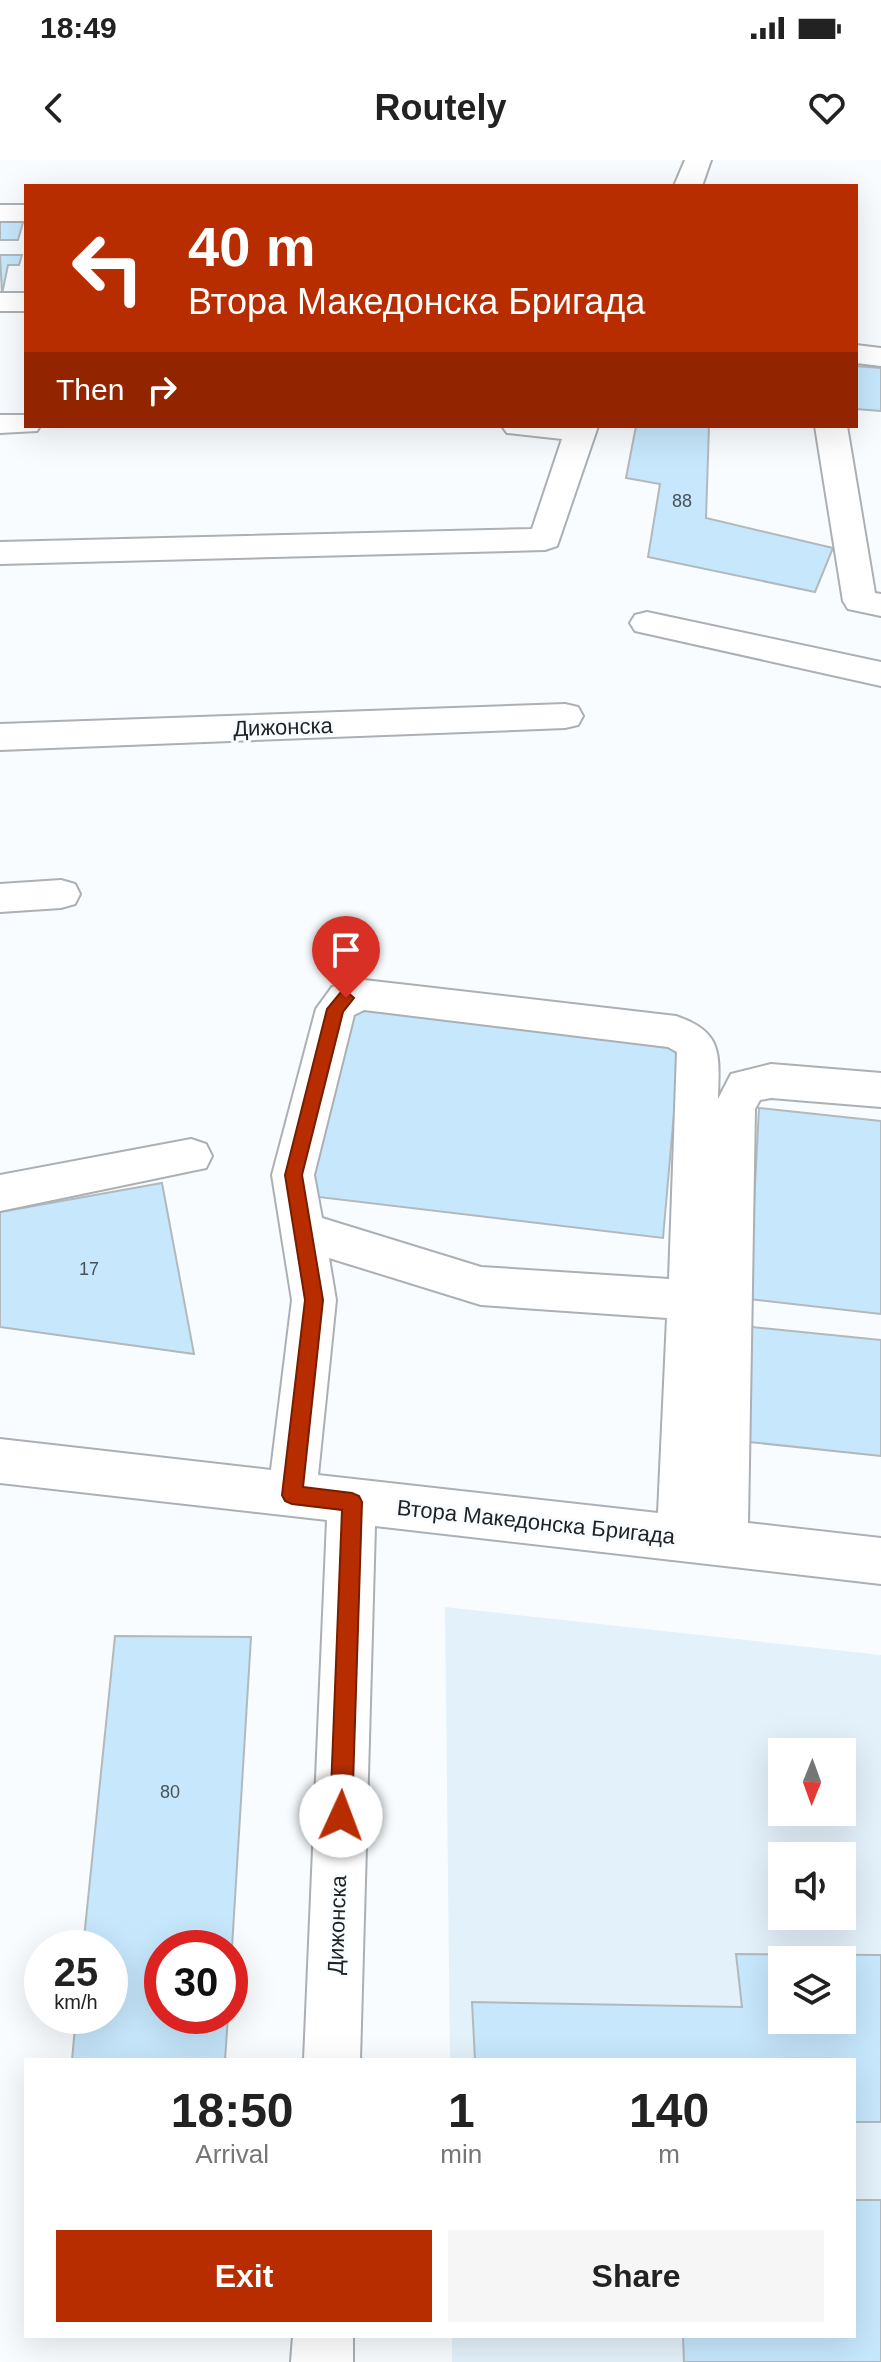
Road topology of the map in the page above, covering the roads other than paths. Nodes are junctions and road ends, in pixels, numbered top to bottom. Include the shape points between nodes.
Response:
1 (698, 160) edge
2 (689, 184) edge
3 (0, 213) edge
4 (24, 213) edge
5 (0, 302) edge
6 (24, 302) edge
7 (858, 354) edge
8 (881, 357) edge
9 (0, 424) edge
10 (24, 424) edge
11 (580, 428) edge
12 (831, 428) edge
13 (0, 553) edge
14 (881, 605) edge
15 (647, 623) dead end
16 (881, 674) edge
17 (565, 716) dead end
18 (0, 737) edge
19 (61, 894) dead end
20 (0, 898) edge
21 (881, 1090) edge
22 (191, 1156) dead end
23 (0, 1193) edge
24 (303, 1231) junction
25 (690, 1300) junction
26 (0, 1461) edge
27 (292, 1495) junction
28 (352, 1502) junction
29 (702, 1540) junction
30 (881, 1561) edge
31 (332, 2058) edge
32 (323, 2338) edge
33 (322, 2362) edge

1 - 2 street
3 - 4 street
5 - 6 street
7 - 8 street
9 - 10 street
11 - 13 street via 545,539
12 - 14 street via 860,601
15 - 16 street
17 - 18 street, Дижонска
19 - 20 street
21 - 29 street via 771,1081 746,1086 734,1109
22 - 23 street
24 - 25 street via 481,1286
24 - 25 street via 293,1175 336,1009 346,998 364,995 676,1032 692,1041 699,1056
24 - 27 street via 314,1300
25 - 29 street
26 - 27 street, Втора Македонска Бригада
27 - 28 street, Втора Македонска Бригада
28 - 29 street, Втора Македонска Бригада
28 - 31 street, Дижонска
29 - 30 street, Втора Македонска Бригада
32 - 33 street

